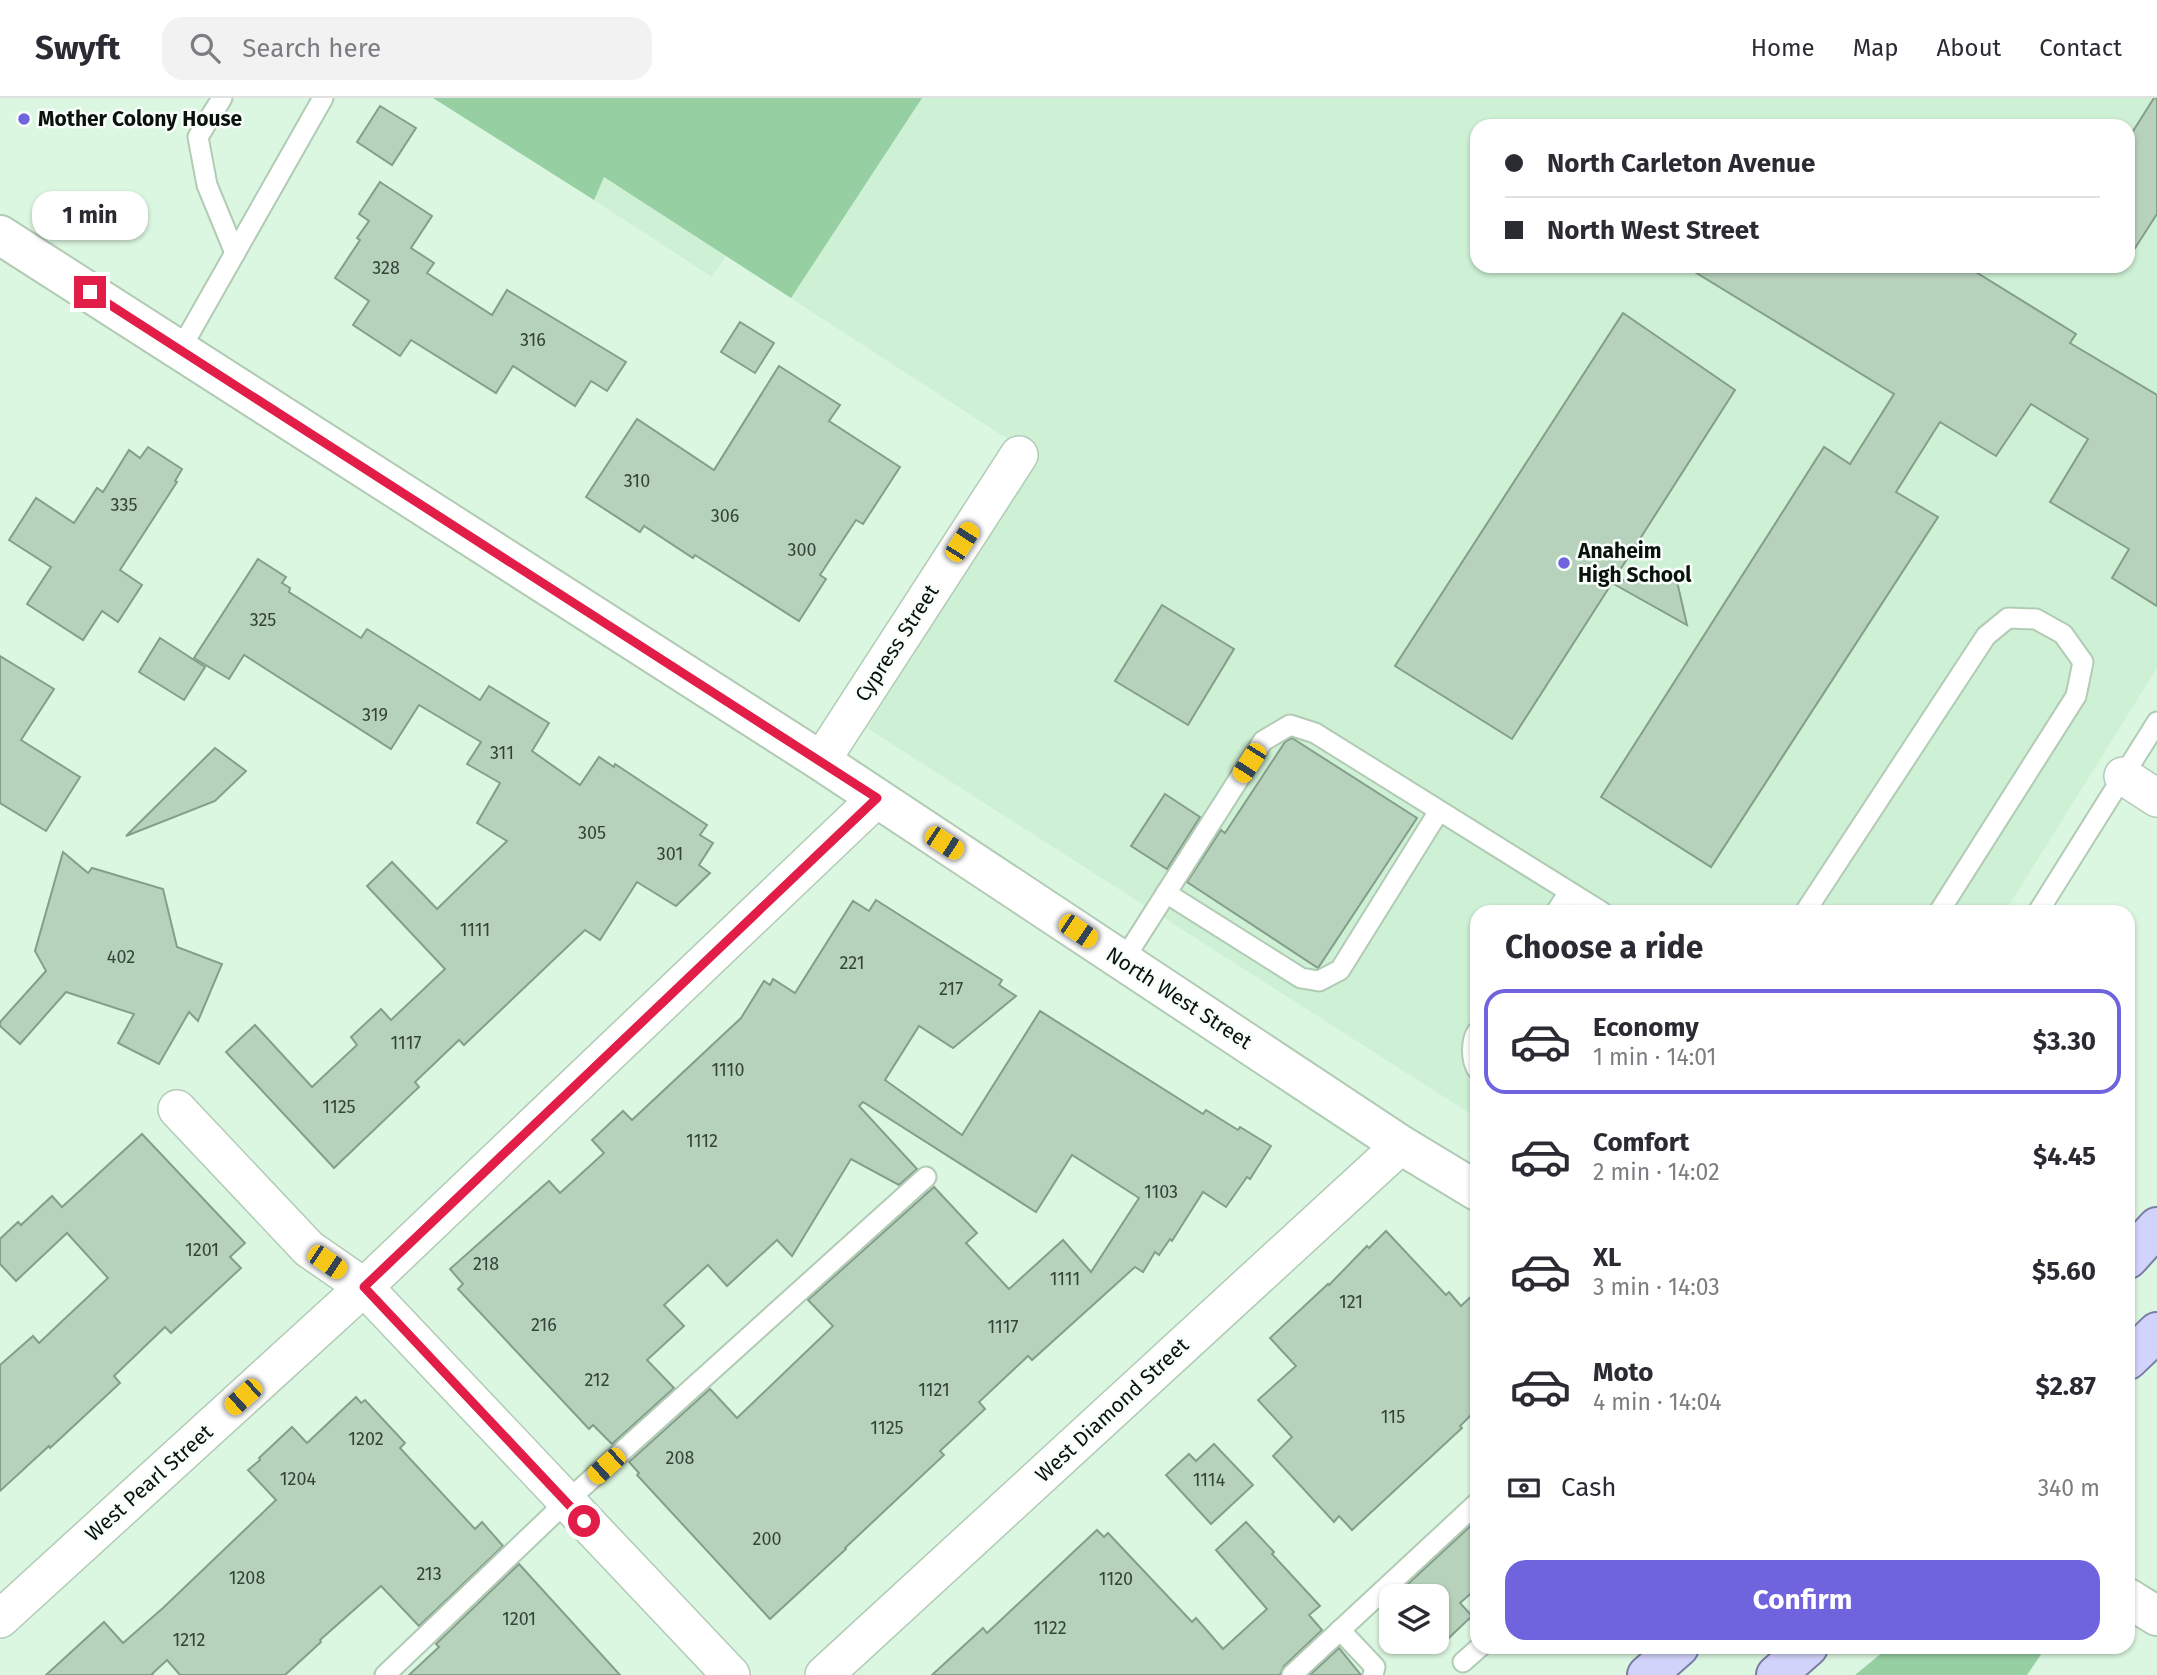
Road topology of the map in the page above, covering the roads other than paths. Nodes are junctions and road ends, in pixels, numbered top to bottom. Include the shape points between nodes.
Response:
1 (222, 98) edge
2 (323, 98) edge
3 (0, 235) edge
4 (235, 253) junction
5 (180, 350) junction
6 (1019, 455) dead end
7 (2157, 722) edge
8 (821, 761) junction
9 (2123, 776) junction
10 (877, 798) junction
11 (2157, 798) edge
12 (1439, 811) junction
13 (1569, 892) junction
14 (1166, 893) junction
15 (1561, 905) edge
16 (1590, 905) edge
17 (1810, 905) edge
18 (1943, 905) edge
19 (2042, 905) edge
20 (1123, 961) junction
21 (177, 1109) dead end
22 (1401, 1144) junction
23 (926, 1177) dead end
24 (1470, 1187) edge
25 (2157, 1227) edge
26 (2135, 1251) edge
27 (364, 1287) junction
28 (2157, 1332) edge
29 (2135, 1353) edge
30 (566, 1502) junction
31 (1470, 1509) edge
32 (2135, 1602) edge
33 (2157, 1616) edge
34 (0, 1619) edge
35 (1340, 1630) junction
36 (1472, 1654) edge
37 (1800, 1654) edge
38 (1463, 1662) dead end
39 (384, 1675) edge
40 (731, 1675) edge
41 (824, 1675) edge
42 (1292, 1675) edge
43 (1373, 1675) edge
44 (1776, 1675) edge

1 - 4 lane via 198,137 207,185
2 - 4 lane
3 - 5 street, North West Street
4 - 5 lane
5 - 8 street, North West Street
6 - 8 street, Cypress Street
7 - 9 lane
8 - 10 street, North West Street
9 - 11 street
9 - 19 lane
10 - 20 street, North West Street
10 - 27 street, West Pearl Street
12 - 13 lane
12 - 14 lane via 1315,733 1290,725 1263,741
12 - 14 lane via 1340,970 1319,981 1301,978
13 - 15 lane
13 - 16 lane
14 - 20 lane
17 - 18 lane via 1986,636 2008,618 2036,619 2063,634 2083,662 2076,696
20 - 22 street, North West Street
21 - 27 street via 309,1250
22 - 24 street, North West Street
22 - 41 street, West Diamond Street
23 - 30 lane
25 - 26 main road
27 - 30 street
27 - 34 street, West Pearl Street
28 - 29 main road
30 - 39 lane
30 - 40 street
31 - 35 lane
32 - 33 street
35 - 42 lane
35 - 43 lane via 1375,1667
36 - 38 lane
37 - 44 main road

